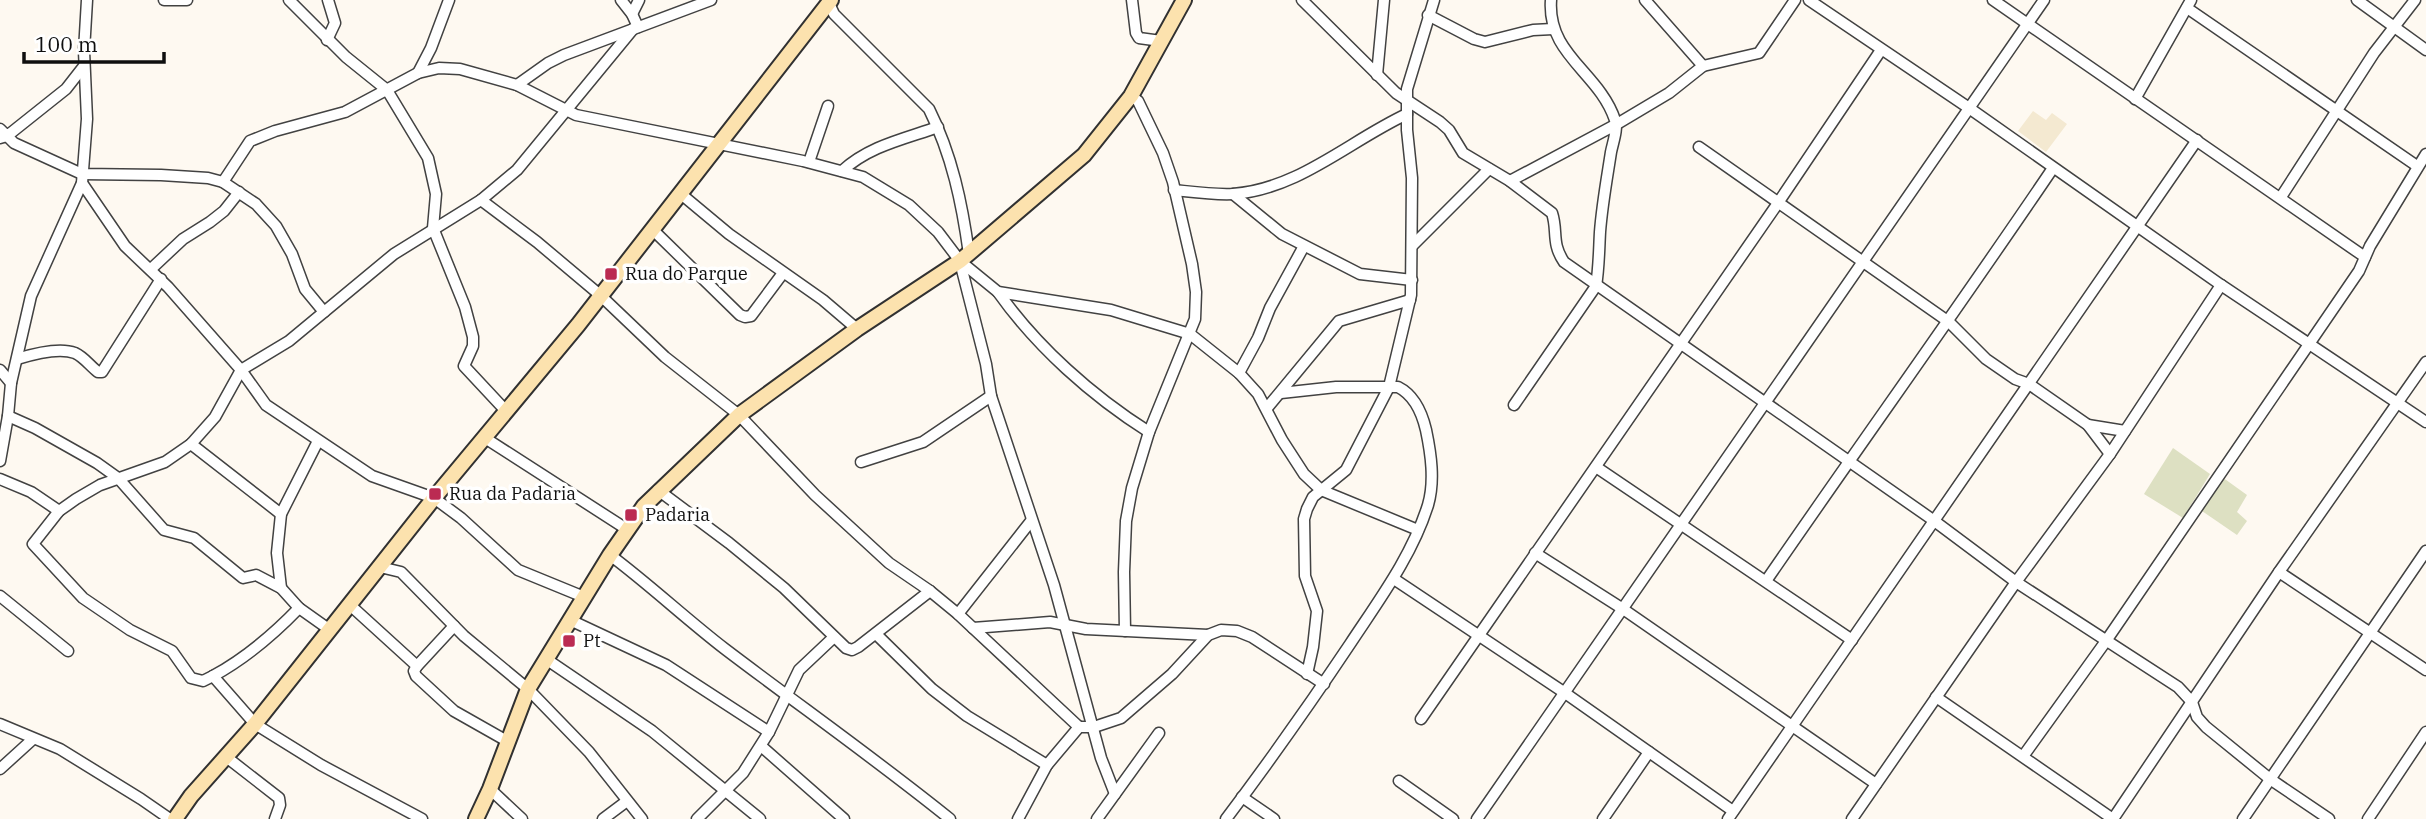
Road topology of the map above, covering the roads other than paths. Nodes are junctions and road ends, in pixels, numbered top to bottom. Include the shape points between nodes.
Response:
1 (88, 0) edge
2 (164, 0) edge
3 (187, 0) edge
4 (289, 0) edge
5 (328, 0) edge
6 (449, 0) edge
7 (621, 0) edge
8 (639, 0) edge
9 (711, 0) edge
10 (1132, 0) edge
11 (1184, 0) edge
12 (1302, 0) edge
13 (1384, 0) edge
14 (1434, 0) edge
15 (1551, 0) edge
16 (1645, 0) edge
17 (1795, 0) edge
18 (1809, 0) edge
19 (1993, 0) edge
20 (2044, 0) edge
21 (2357, 0) edge
22 (2415, 0) edge
23 (829, 1) edge
24 (2189, 4) edge
25 (632, 14) junction
26 (1428, 15) junction
27 (2027, 24) junction
28 (2394, 27) junction
29 (636, 28) junction
30 (1553, 29) junction
31 (327, 40) junction
32 (1161, 41) junction
33 (1881, 50) junction
34 (2426, 50) edge
35 (84, 66) junction
36 (1703, 66) junction
37 (418, 73) junction
38 (1377, 75) junction
39 (517, 85) junction
40 (387, 90) junction
41 (1131, 96) junction
42 (2136, 99) junction
43 (1407, 100) junction
44 (828, 106) dead end
45 (1969, 108) junction
46 (567, 111) junction
47 (2336, 112) junction
48 (1407, 114) junction
49 (1617, 124) junction
50 (938, 127) junction
51 (2, 134) edge
52 (2197, 140) junction
53 (719, 144) junction
54 (1699, 147) dead end
55 (2426, 154) edge
56 (809, 162) junction
57 (2417, 166) junction
58 (2053, 168) junction
59 (1489, 169) junction
60 (842, 171) junction
61 (82, 179) junction
62 (1510, 181) junction
63 (223, 182) junction
64 (1174, 190) junction
65 (239, 192) junction
66 (681, 194) junction
67 (1233, 194) junction
68 (2281, 197) junction
69 (481, 200) junction
70 (1778, 203) junction
71 (2137, 226) junction
72 (433, 228) junction
73 (652, 229) junction
74 (1304, 246) junction
75 (1412, 246) junction
76 (2365, 257) junction
77 (964, 258) junction
78 (1862, 260) junction
79 (151, 269) junction
80 (783, 273) junction
81 (161, 279) junction
82 (1412, 280) junction
83 (2221, 285) junction
84 (1596, 286) junction
85 (998, 292) junction
86 (600, 295) junction
87 (1410, 300) junction
88 (324, 312) junction
89 (1949, 322) junction
90 (857, 329) junction
91 (1190, 334) junction
92 (1680, 344) junction
93 (2308, 345) junction
94 (17, 359) junction
95 (2426, 362) edge
96 (0, 370) edge
97 (241, 370) junction
98 (1239, 373) junction
99 (11, 383) junction
100 (2029, 384) junction
101 (1389, 387) junction
102 (1280, 393) junction
103 (991, 397) junction
104 (1766, 403) junction
105 (2398, 403) junction
106 (1514, 405) dead end
107 (1267, 408) junction
108 (506, 411) junction
109 (739, 415) junction
110 (8, 416) junction
111 (2426, 422) edge
112 (2088, 425) junction
113 (1149, 432) junction
114 (2125, 432) junction
115 (485, 438) junction
116 (318, 441) junction
117 (191, 444) junction
118 (2110, 454) junction
119 (0, 461) edge
120 (1848, 461) junction
121 (862, 462) dead end
122 (1595, 467) junction
123 (118, 478) junction
124 (0, 479) edge
125 (658, 490) junction
126 (1321, 490) junction
127 (434, 498) junction
128 (59, 511) junction
129 (281, 514) junction
130 (1933, 520) junction
131 (1031, 521) junction
132 (1681, 525) junction
133 (628, 530) junction
134 (1418, 530) junction
135 (2426, 551) edge
136 (1535, 552) junction
137 (610, 555) junction
138 (380, 567) junction
139 (2279, 572) junction
140 (1394, 579) junction
141 (1766, 581) junction
142 (2016, 582) junction
143 (281, 588) junction
144 (930, 591) junction
145 (0, 596) edge
146 (584, 597) junction
147 (350, 605) junction
148 (299, 608) junction
149 (1623, 609) junction
150 (958, 614) junction
151 (570, 621) junction
152 (454, 626) junction
153 (1066, 626) junction
154 (973, 628) junction
155 (330, 630) junction
156 (1125, 631) junction
157 (876, 634) junction
158 (2370, 634) junction
159 (1208, 635) junction
160 (1478, 635) junction
161 (834, 636) junction
162 (1852, 640) junction
163 (2106, 641) junction
164 (68, 651) dead end
165 (546, 659) junction
166 (417, 666) junction
167 (2426, 670) edge
168 (1307, 674) junction
169 (213, 676) junction
170 (1324, 684) junction
171 (528, 688) junction
172 (1565, 693) junction
173 (786, 695) junction
174 (1936, 697) junction
175 (2192, 702) junction
176 (1421, 719) dead end
177 (255, 723) junction
178 (0, 724) edge
179 (1792, 726) junction
180 (1079, 727) junction
181 (1094, 727) junction
182 (769, 732) junction
183 (2426, 732) edge
184 (1159, 733) dead end
185 (33, 739) junction
186 (507, 741) junction
187 (761, 746) junction
188 (1649, 752) junction
189 (2024, 755) junction
190 (225, 756) junction
191 (1047, 765) junction
192 (0, 769) edge
193 (2270, 779) junction
194 (1399, 781) dead end
195 (1877, 784) junction
196 (490, 789) junction
197 (725, 792) junction
198 (1115, 794) junction
199 (1242, 797) junction
200 (627, 801) junction
201 (1730, 815) edge
202 (173, 819) edge
203 (275, 819) edge
204 (422, 819) edge
205 (476, 819) edge
206 (522, 819) edge
207 (603, 819) edge
208 (642, 819) edge
209 (697, 819) edge
210 (760, 819) edge
211 (844, 819) edge
212 (950, 819) edge
213 (1018, 819) edge
214 (1097, 819) edge
215 (1226, 819) edge
216 (1274, 819) edge
217 (1453, 819) edge
218 (1478, 819) edge
219 (1603, 819) edge
220 (1852, 819) edge
221 (2113, 819) edge
222 (2243, 819) edge
223 (2329, 819) edge
224 (2368, 819) edge

1 - 35 street
2 - 3 street
4 - 31 street
5 - 31 street via 335,23
6 - 37 street
7 - 25 street
8 - 25 street
9 - 29 street
10 - 32 street via 1139,37
11 - 32 street
12 - 38 street
13 - 38 street
14 - 26 street
15 - 30 street
16 - 36 street
17 - 36 street via 1759,53
18 - 33 street
19 - 27 street
20 - 27 street
21 - 28 street
22 - 28 street
23 - 50 street via 834,14 929,109
23 - 53 street
24 - 42 street
24 - 47 street
25 - 29 street
26 - 30 street via 1485,42
26 - 43 street
27 - 42 street
27 - 45 street
28 - 34 street
28 - 47 street
29 - 39 street via 564,55
29 - 46 street
30 - 49 street via 1609,104
31 - 40 street
32 - 41 street
33 - 45 street
33 - 70 street
35 - 51 street via 66,89
35 - 61 street via 87,118
36 - 49 street
37 - 39 street via 460,69
37 - 40 street
38 - 43 street
39 - 46 street
40 - 63 street via 345,112 250,141
40 - 72 street via 428,158 436,194
41 - 64 street via 1150,122
41 - 77 street via 1084,155
42 - 52 street
43 - 48 street
43 - 59 street via 1440,121 1463,153
44 - 56 street
45 - 58 street
45 - 78 street
46 - 53 street
46 - 69 street via 517,170
47 - 57 street
47 - 68 street
48 - 67 street via 1302,174
48 - 75 street
49 - 62 street
49 - 84 street
50 - 60 street via 872,149
50 - 77 street via 963,213
51 - 61 street
52 - 68 street
52 - 71 street
53 - 56 street
53 - 66 street
54 - 70 street
55 - 57 street
56 - 60 street
57 - 76 street
58 - 71 street
58 - 89 street
59 - 62 street
59 - 75 street
60 - 77 street via 863,177 909,205
61 - 63 street via 181,176
61 - 79 street via 116,236
61 - 94 street via 30,296
62 - 84 street via 1552,213 1554,241 1563,262
63 - 65 street
64 - 67 street
64 - 91 street via 1196,292
65 - 79 street via 224,211 183,239
65 - 88 street via 276,226 305,289
66 - 73 street
66 - 80 street
67 - 74 street
68 - 76 street
69 - 72 street
69 - 86 street
70 - 78 street
70 - 92 street
71 - 83 street
71 - 100 street
72 - 88 street
72 - 108 street via 473,337 464,366
73 - 80 street via 745,317 751,316
73 - 86 street
74 - 82 street via 1360,274
74 - 98 street
75 - 82 street
76 - 93 street
77 - 85 street
77 - 90 street
77 - 103 street
78 - 89 street
78 - 104 street
79 - 81 street
80 - 90 street
81 - 94 street via 103,372 68,352
81 - 97 street
82 - 87 street
83 - 93 street
83 - 114 street
84 - 92 street
84 - 106 street
85 - 91 street via 1111,310
85 - 113 street via 1061,363
86 - 108 street
86 - 109 street via 664,357
87 - 101 street
87 - 102 street via 1339,321
88 - 97 street via 289,341
89 - 100 street via 1986,359
89 - 120 street
90 - 109 street
91 - 98 street
91 - 113 street
92 - 104 street
92 - 122 street
93 - 105 street
93 - 163 street
94 - 99 street
95 - 105 street
96 - 99 street
97 - 116 street via 267,405
97 - 117 street via 215,417
98 - 107 street
99 - 110 street
100 - 112 street
100 - 130 street
101 - 102 street
101 - 126 street via 1346,470
101 - 134 street via 1407,391 1413,399 1431,452 1429,502
102 - 107 street
103 - 121 street via 923,442
103 - 131 street
104 - 120 street
104 - 132 street
105 - 111 street
105 - 139 street
107 - 126 street via 1304,474
108 - 115 street
109 - 125 street
109 - 144 street via 833,512 889,563
110 - 119 street
110 - 123 street
112 - 114 street
112 - 118 street
113 - 156 street via 1126,521
114 - 118 street
115 - 127 street
115 - 133 street
116 - 127 street via 372,476
116 - 129 street
117 - 123 street via 165,462
117 - 129 street
118 - 142 street
120 - 130 street
120 - 141 street
122 - 132 street
122 - 136 street
123 - 128 street
123 - 143 street via 164,530 194,538 243,578 256,575
124 - 128 street
125 - 133 street
125 - 161 street via 775,581
126 - 134 street
126 - 168 street via 1304,519 1305,576 1317,611
127 - 138 street
127 - 146 street via 518,570
128 - 169 street via 34,540 35,549 94,606 172,651 191,678 203,681
129 - 143 street via 277,553
130 - 142 street
130 - 162 street
131 - 150 street
131 - 153 street
132 - 141 street
132 - 149 street
133 - 137 street
134 - 140 street
135 - 158 street
136 - 149 street
136 - 160 street
137 - 146 street
137 - 173 street
138 - 147 street
138 - 152 street via 401,572
139 - 158 street
139 - 175 street
140 - 160 street
140 - 170 street
141 - 162 street
142 - 163 street
142 - 174 street
143 - 148 street
144 - 150 street
144 - 157 street
145 - 164 street
146 - 151 street
147 - 155 street
147 - 166 street
148 - 155 street
148 - 169 street via 260,646
149 - 172 street
149 - 179 street
150 - 154 street
151 - 165 street
151 - 182 street via 666,665
152 - 166 street
152 - 171 street
153 - 154 street via 1050,622
153 - 156 street
153 - 181 street
154 - 180 street
155 - 177 street
156 - 159 street
157 - 161 street via 852,650
157 - 191 street via 967,716
158 - 167 street
158 - 193 street
159 - 168 street via 1237,631
159 - 181 street via 1121,718
160 - 172 street
160 - 176 street
161 - 173 street via 799,670
162 - 179 street
163 - 175 street
163 - 189 street
165 - 171 street
165 - 197 street via 652,731
166 - 186 street via 416,676 454,711
168 - 170 street
169 - 177 street
170 - 199 street
171 - 186 street
171 - 200 street via 589,752
172 - 188 street
172 - 218 street
173 - 182 street
173 - 212 street
174 - 189 street
174 - 195 street
175 - 193 street via 2206,727
175 - 221 street
177 - 190 street
177 - 204 street via 321,765
178 - 185 street
179 - 195 street
179 - 201 street
180 - 181 street
180 - 191 street
181 - 198 street
182 - 187 street
183 - 224 street
184 - 198 street
185 - 192 street
185 - 202 street via 72,756
186 - 196 street
187 - 197 street
187 - 211 street
188 - 201 street
188 - 219 street
189 - 221 street
190 - 202 street
190 - 203 street via 279,798
191 - 213 street
193 - 222 street
193 - 223 street
194 - 217 street
195 - 220 street
196 - 205 street
196 - 206 street
197 - 209 street
197 - 210 street
198 - 214 street
199 - 215 street
199 - 216 street
200 - 207 street
200 - 208 street

